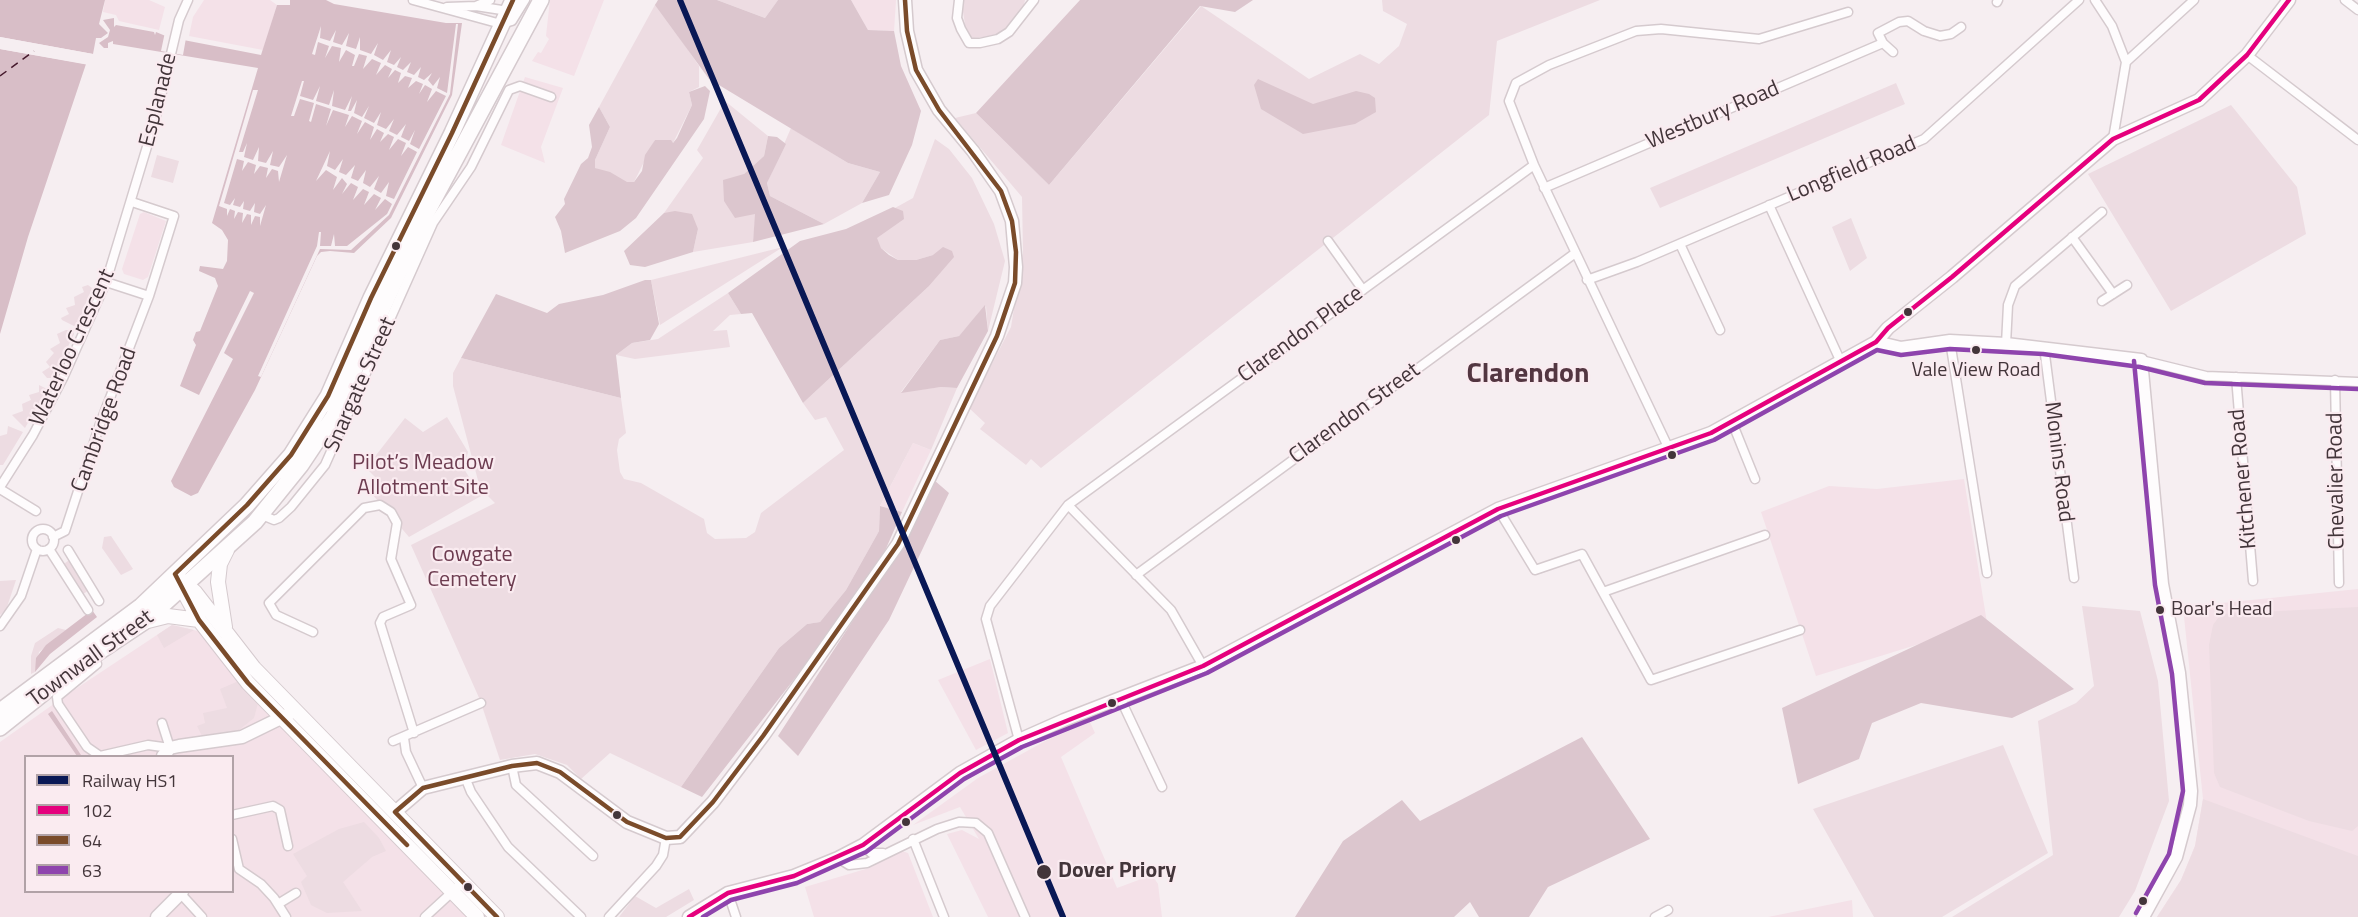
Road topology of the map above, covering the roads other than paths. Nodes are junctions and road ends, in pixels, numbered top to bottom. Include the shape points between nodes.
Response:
1 (189, 0) edge
2 (413, 0) edge
3 (490, 0) edge
4 (525, 0) edge
5 (541, 0) edge
6 (905, 0) edge
7 (959, 0) edge
8 (1034, 0) edge
9 (2079, 0) edge
10 (2095, 0) edge
11 (2194, 0) edge
12 (2289, 0) edge
13 (2345, 0) edge
14 (476, 6) junction
15 (443, 7) junction
16 (2358, 10) edge
17 (1848, 12) dead end
18 (509, 13) edge
19 (1961, 27) dead end
20 (520, 39) junction
21 (1883, 44) junction
22 (1893, 52) dead end
23 (2247, 54) junction
24 (2126, 62) junction
25 (488, 97) junction
26 (551, 97) dead end
27 (497, 115) junction
28 (2113, 139) junction
29 (2358, 140) edge
30 (1534, 165) junction
31 (1544, 188) junction
32 (132, 202) junction
33 (1769, 205) junction
34 (2102, 212) dead end
35 (428, 221) junction
36 (2072, 237) junction
37 (1328, 241) dead end
38 (1680, 244) junction
39 (1574, 254) junction
40 (1587, 280) junction
41 (106, 282) junction
42 (2127, 285) dead end
43 (1363, 290) junction
44 (2113, 294) junction
45 (149, 296) junction
46 (2102, 302) dead end
47 (1720, 330) dead end
48 (1950, 341) junction
49 (1876, 342) junction
50 (2006, 344) junction
51 (2044, 346) junction
52 (1840, 360) junction
53 (2141, 360) junction
54 (2236, 377) junction
55 (2336, 380) junction
56 (2358, 382) edge
57 (1732, 422) junction
58 (1669, 449) junction
59 (1755, 479) dead end
60 (0, 488) edge
61 (1068, 506) junction
62 (1498, 509) junction
63 (36, 511) dead end
64 (1765, 535) dead end
65 (53, 537) junction
66 (37, 549) junction
67 (49, 549) junction
68 (68, 550) dead end
69 (227, 550) junction
70 (79, 572) junction
71 (1987, 573) dead end
72 (1137, 575) junction
73 (69, 578) junction
74 (2074, 578) dead end
75 (2253, 581) dead end
76 (181, 582) junction
77 (2338, 583) dead end
78 (91, 589) junction
79 (1603, 592) junction
80 (80, 596) junction
81 (99, 601) dead end
82 (88, 610) dead end
83 (199, 620) junction
84 (144, 622) junction
85 (0, 626) edge
86 (1800, 630) dead end
87 (226, 632) junction
88 (313, 632) dead end
89 (97, 664) dead end
90 (1203, 666) junction
91 (78, 672) junction
92 (45, 683) junction
93 (1120, 698) junction
94 (266, 702) junction
95 (482, 702) dead end
96 (0, 711) edge
97 (296, 711) junction
98 (281, 717) junction
99 (162, 723) dead end
100 (0, 728) edge
101 (257, 728) junction
102 (414, 733) junction
103 (404, 738) junction
104 (393, 741) dead end
105 (1016, 742) junction
106 (167, 752) edge
107 (99, 755) edge
108 (104, 755) edge
109 (512, 766) junction
110 (465, 777) junction
111 (1162, 787) dead end
112 (423, 788) junction
113 (395, 812) junction
114 (234, 815) edge
115 (666, 838) junction
116 (914, 839) junction
117 (863, 845) junction
118 (288, 846) dead end
119 (234, 854) edge
120 (885, 854) junction
121 (593, 856) dead end
122 (838, 858) junction
123 (236, 870) edge
124 (463, 882) junction
125 (452, 891) junction
126 (180, 893) edge
127 (182, 893) edge
128 (296, 893) dead end
129 (728, 893) junction
130 (278, 904) junction
131 (1668, 909) dead end
132 (157, 917) edge
133 (202, 917) edge
134 (286, 917) edge
135 (424, 917) edge
136 (477, 917) edge
137 (497, 917) edge
138 (581, 917) edge
139 (609, 917) edge
140 (689, 917) edge
141 (736, 917) edge
142 (944, 917) edge
143 (1025, 917) edge
144 (1655, 917) edge
145 (2143, 917) edge

1 - 32 street, Esplanade via 178,20
2 - 15 street
3 - 14 street
4 - 18 street
5 - 20 highway, Snargate Street
6 - 115 street via 916,70 939,110 1001,191 1012,221 1015,283 998,336 898,544 713,802 680,837
7 - 8 street via 957,18 961,29 969,43 980,43 1009,32
9 - 33 street, Longfield Road via 1924,140
10 - 24 street via 2112,26
11 - 24 street
12 - 23 street
13 - 16 street
14 - 15 street
14 - 18 street
15 - 18 street via 466,16
17 - 30 street via 1759,39 1661,29 1636,31 1549,65 1516,83 1509,101
18 - 20 street via 520,27
18 - 76 highway, Snargate Street via 328,396 291,455
19 - 21 street via 1940,36 1908,21 1878,33
20 - 25 highway, Snargate Street
21 - 22 street
21 - 31 street, Westbury Road
23 - 28 street via 2199,100
23 - 29 street
24 - 28 street
25 - 27 street
25 - 35 highway, Snargate Street
26 - 27 street, Snargate Street via 515,85
27 - 35 street, Snargate Street via 471,167
28 - 49 street
30 - 31 street
30 - 43 street, Clarendon Place
31 - 39 street
32 - 41 street, Waterloo Crescent
32 - 45 street, Cambridge Road via 174,216
33 - 38 street, Longfield Road
33 - 52 street
34 - 36 street
35 - 69 highway, Snargate Street via 333,417 262,515
36 - 44 street
36 - 50 street via 2011,292
37 - 43 street
38 - 40 street, Longfield Road
38 - 47 street
39 - 40 street
39 - 72 street, Clarendon Street
40 - 58 street
41 - 45 street
41 - 60 street, Waterloo Crescent via 58,387
42 - 44 street
43 - 61 street, Clarendon Place
44 - 46 street
45 - 65 street, Cambridge Road via 100,424 65,531
48 - 49 street via 1901,348
48 - 50 street
48 - 71 street
49 - 52 street
50 - 51 street
51 - 53 street
51 - 74 street, Monins Road
52 - 57 street
53 - 54 street via 2176,370
53 - 145 street via 2162,584 2186,730 2190,805 2176,856
54 - 55 street
54 - 75 street, Kitchener Road
55 - 56 street
55 - 77 street, Chevalier Road
57 - 58 street
57 - 59 street
58 - 62 street
60 - 63 street
61 - 72 street
61 - 105 street, Clarendon Place via 990,606 986,619
62 - 79 street via 1535,570 1582,554
62 - 90 street
64 - 79 street
65 - 66 street via 47,530 37,531 32,540
65 - 67 street
66 - 67 street
66 - 85 street via 21,596
67 - 73 street
68 - 70 street
69 - 76 highway, Snargate Street
69 - 87 main road via 218,582
70 - 73 street
70 - 78 street
72 - 90 street via 1171,610
73 - 80 street
76 - 83 main road
76 - 84 highway, Townwall Street
76 - 87 main road
76 - 92 highway, Townwall Street via 141,606
78 - 80 street
78 - 81 street
79 - 86 street via 1651,680
80 - 82 street
83 - 84 main road via 168,616
83 - 94 main road
84 - 91 highway, Townwall Street
87 - 97 main road
88 - 102 street via 276,615 269,603 364,508 380,505 391,512 397,523 392,559 411,605 383,617 380,623
89 - 91 street
90 - 93 street
91 - 92 highway, Townwall Street
91 - 107 street via 57,701 87,747
92 - 96 highway, Townwall Street
92 - 100 highway, Townwall Street
93 - 105 street
93 - 111 street
94 - 98 main road
94 - 101 street
95 - 102 street
97 - 98 street
97 - 113 main road
98 - 101 street
98 - 125 main road
99 - 106 street
101 - 106 street via 236,739
102 - 103 street
103 - 104 street
103 - 112 street via 406,752
105 - 117 street via 982,760
106 - 108 street via 147,745
109 - 110 street
109 - 115 street via 549,766 627,822
109 - 121 street via 516,784
110 - 112 street
110 - 138 street via 508,847
112 - 113 street
113 - 124 main road
114 - 118 street via 273,806 280,810
115 - 139 street via 656,866
116 - 120 street
116 - 142 street
116 - 143 street via 958,822 982,826
117 - 120 street via 871,853
117 - 122 street
119 - 123 street
120 - 122 street via 856,864 845,864
122 - 129 street via 794,876
123 - 130 street via 261,884
124 - 125 street
124 - 137 main road
125 - 135 street
125 - 136 main road
126 - 132 street
127 - 133 street
128 - 130 street
129 - 140 street
129 - 141 street
130 - 134 street
131 - 144 street

